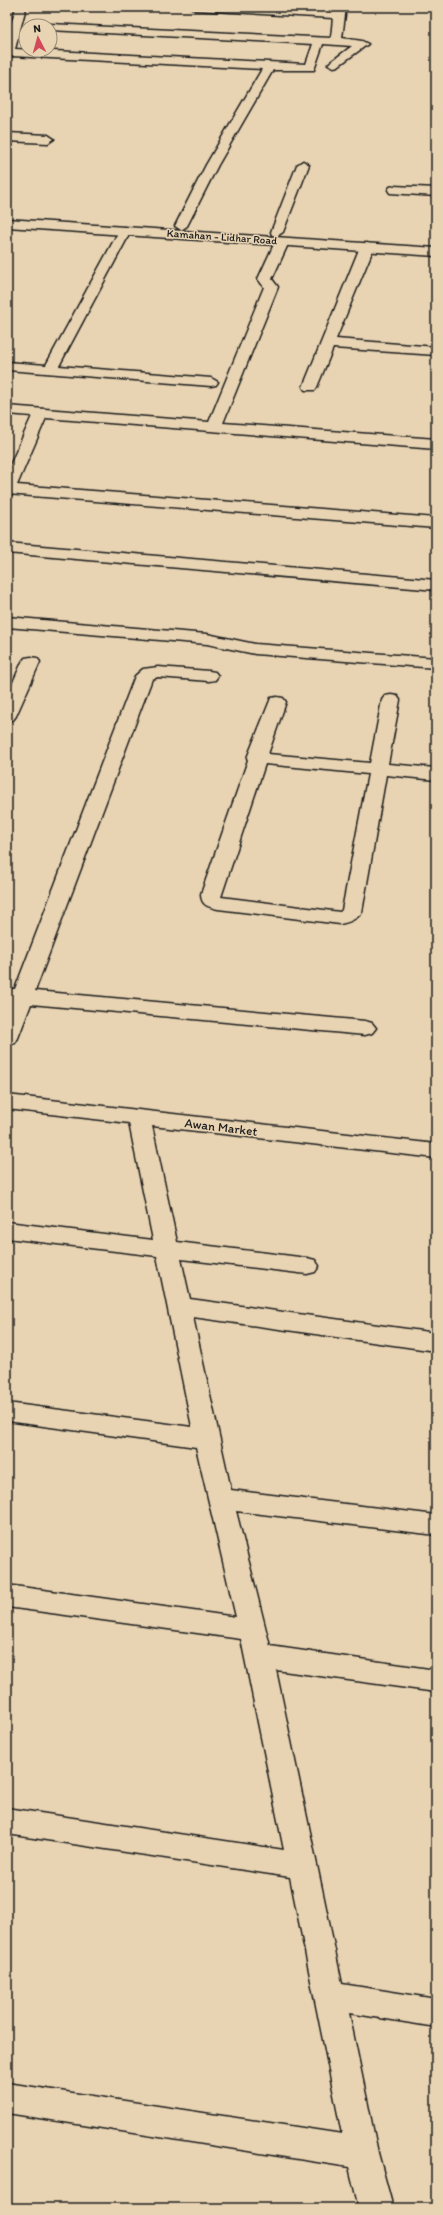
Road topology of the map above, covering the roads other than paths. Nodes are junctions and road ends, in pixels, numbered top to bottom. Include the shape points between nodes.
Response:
1 (21, 7) edge
2 (195, 7) edge
3 (256, 9) edge
4 (340, 11) edge
5 (22, 18) edge
6 (58, 27) edge
7 (18, 33) edge
8 (319, 41) junction
9 (336, 41) junction
10 (8, 49) edge
11 (334, 64) dead end
12 (269, 67) junction
13 (7, 137) edge
14 (48, 139) dead end
15 (303, 165) dead end
16 (394, 190) dead end
17 (436, 192) edge
18 (7, 214) edge
19 (7, 223) edge
20 (181, 226) junction
21 (125, 231) junction
22 (280, 237) junction
23 (436, 243) edge
24 (367, 247) junction
25 (436, 252) edge
26 (328, 343) junction
27 (436, 351) edge
28 (7, 366) edge
29 (50, 370) junction
30 (211, 382) dead end
31 (310, 387) dead end
32 (7, 410) edge
33 (41, 413) junction
34 (214, 427) junction
35 (436, 444) edge
36 (7, 489) edge
37 (436, 523) edge
38 (7, 548) edge
39 (436, 585) edge
40 (7, 622) edge
41 (32, 662) dead end
42 (436, 663) edge
43 (209, 676) dead end
44 (391, 700) dead end
45 (277, 702) dead end
46 (7, 716) edge
47 (256, 758) junction
48 (380, 768) junction
49 (436, 774) edge
50 (15, 996) edge
51 (365, 1028) dead end
52 (7, 1038) edge
53 (7, 1102) edge
54 (139, 1117) junction
55 (436, 1151) edge
56 (7, 1230) edge
57 (168, 1250) junction
58 (307, 1266) dead end
59 (178, 1306) junction
60 (436, 1342) edge
61 (7, 1412) edge
62 (208, 1439) junction
63 (220, 1499) junction
64 (436, 1525) edge
65 (7, 1596) edge
66 (253, 1630) junction
67 (259, 1656) junction
68 (436, 1682) edge
69 (7, 1821) edge
70 (302, 1866) junction
71 (331, 1996) junction
72 (436, 2013) edge
73 (7, 2098) edge
74 (362, 2154) junction
75 (376, 2208) edge

1 - 5 street
2 - 3 street
3 - 4 street
4 - 9 street
6 - 8 street
7 - 10 street
8 - 9 street
8 - 12 street via 310,68
9 - 11 street via 362,44
10 - 12 street
12 - 20 street via 212,165
13 - 14 street
15 - 22 street
16 - 17 street
18 - 20 street, Kamahan - Lidhar Road
19 - 21 street, Kamahan - Lidhar Road
20 - 22 street, Kamahan - Lidhar Road
21 - 22 street, Kamahan - Lidhar Road
21 - 29 street
22 - 23 street, Kamahan - Lidhar Road
22 - 24 street, Kamahan - Lidhar Road
22 - 34 street via 265,279 271,287
24 - 25 street, Kamahan - Lidhar Road
24 - 26 street
26 - 27 street
26 - 31 street
28 - 29 street
29 - 30 street
32 - 33 street
33 - 34 street
33 - 36 street
34 - 35 street
36 - 37 street
38 - 39 street
40 - 42 street via 207,638 255,649
41 - 46 street
43 - 50 street via 149,672 144,676
44 - 48 street
45 - 47 street
47 - 48 street
47 - 48 street via 211,894 212,900 218,903 340,918 352,912
48 - 49 street
50 - 51 street
50 - 52 street
53 - 54 street, Awan Market
54 - 55 street, Awan Market
54 - 57 street
56 - 57 street
57 - 58 street
57 - 59 street
59 - 60 street
59 - 62 street
61 - 62 street
62 - 63 street
63 - 64 street
63 - 66 street
65 - 66 street
66 - 67 street
67 - 68 street
67 - 70 street
69 - 70 street
70 - 71 street
71 - 72 street
71 - 74 street
73 - 74 street
74 - 75 street

